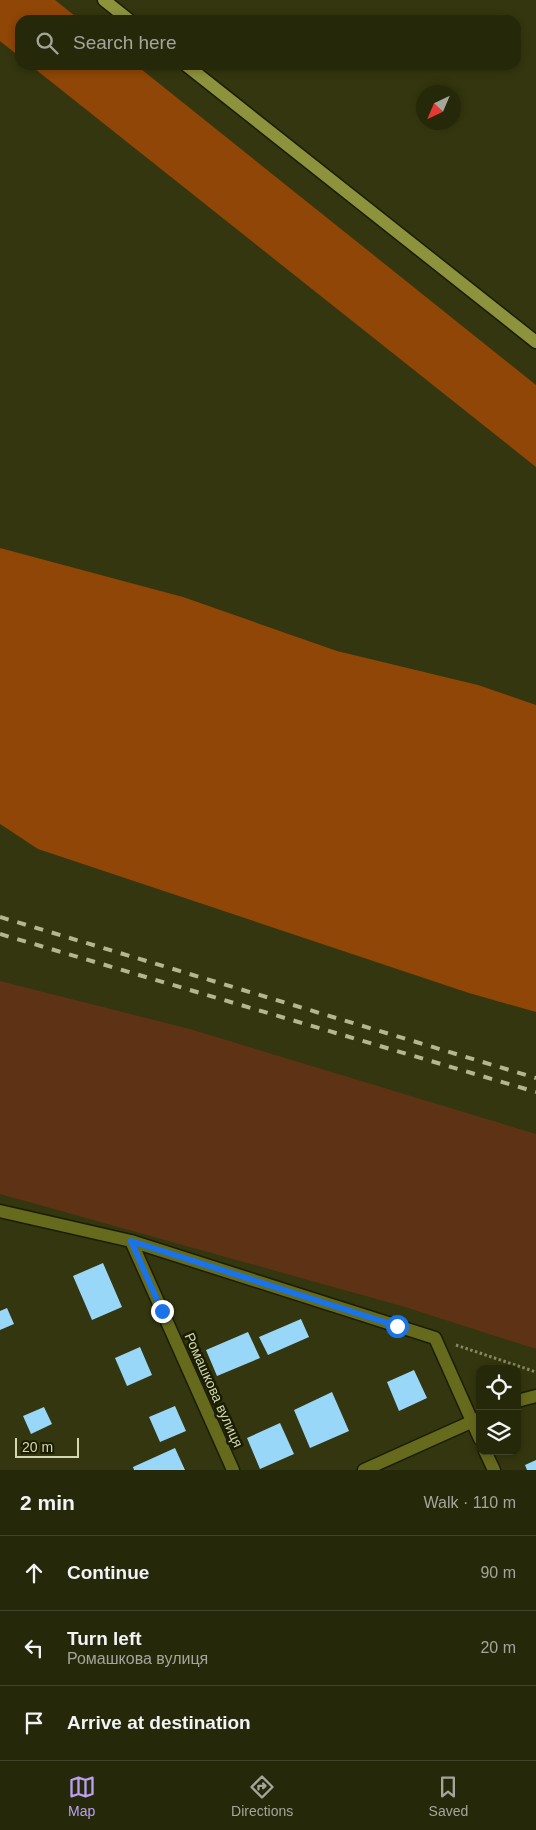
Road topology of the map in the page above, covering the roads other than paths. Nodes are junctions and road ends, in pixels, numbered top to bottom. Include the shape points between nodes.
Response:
1 (104, 0) edge
2 (124, 15) edge
3 (192, 70) edge
4 (536, 342) edge
5 (0, 1211) edge
6 (131, 1241) junction
7 (536, 1396) edge
8 (521, 1400) edge
9 (476, 1420) edge
10 (487, 1455) edge
11 (233, 1470) edge
12 (364, 1470) edge
13 (494, 1470) edge

1 - 2 main road
3 - 4 main road
5 - 6 street
6 - 9 street via 435,1338
6 - 11 street, Ромашкова вулиця
7 - 8 street
9 - 12 street
10 - 13 street

